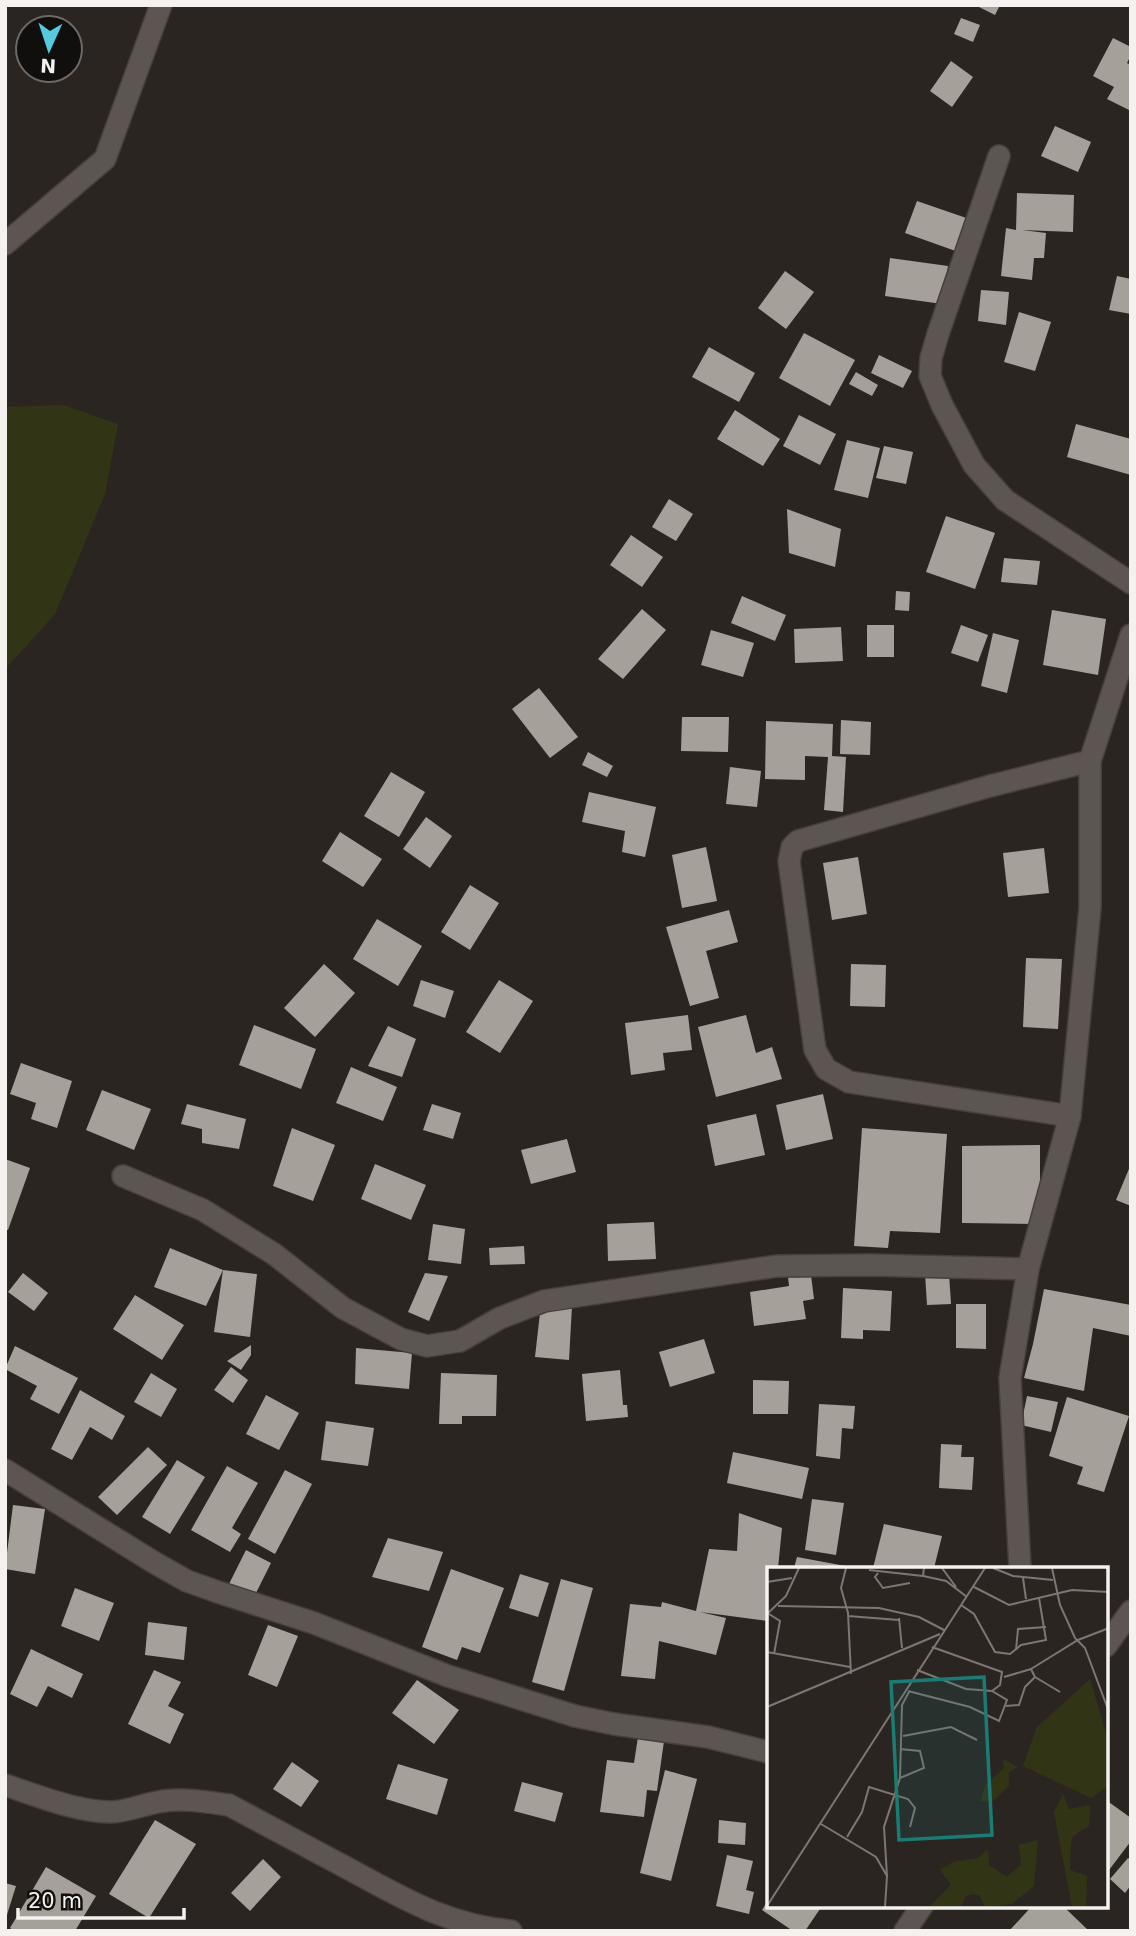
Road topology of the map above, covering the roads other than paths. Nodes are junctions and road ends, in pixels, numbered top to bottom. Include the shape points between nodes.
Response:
1 (162, 5) edge
2 (999, 156) dead end
3 (5, 244) edge
4 (1131, 583) edge
5 (1131, 635) edge
6 (1090, 761) junction
7 (1070, 1116) junction
8 (122, 1176) dead end
9 (1028, 1269) junction
10 (5, 1469) edge
11 (1020, 1567) edge
12 (1131, 1611) edge
13 (1108, 1643) edge
14 (767, 1752) edge
15 (5, 1785) edge
16 (921, 1908) edge
17 (511, 1931) edge
18 (905, 1931) edge

1 - 3 street via 105,159
2 - 4 street via 938,334 930,376 974,466 1005,500
5 - 6 street
6 - 7 street via 1090,908
6 - 7 street via 798,841 789,861 815,1050 826,1069 849,1082
7 - 9 street
8 - 9 street via 203,1210 274,1254 343,1308 401,1339 428,1346 460,1340 544,1301 777,1266
9 - 11 street via 1010,1378
10 - 14 street via 187,1581 575,1716 708,1737
12 - 13 street
15 - 17 street via 99,1811 164,1801 229,1805 418,1906 461,1923
16 - 18 street

